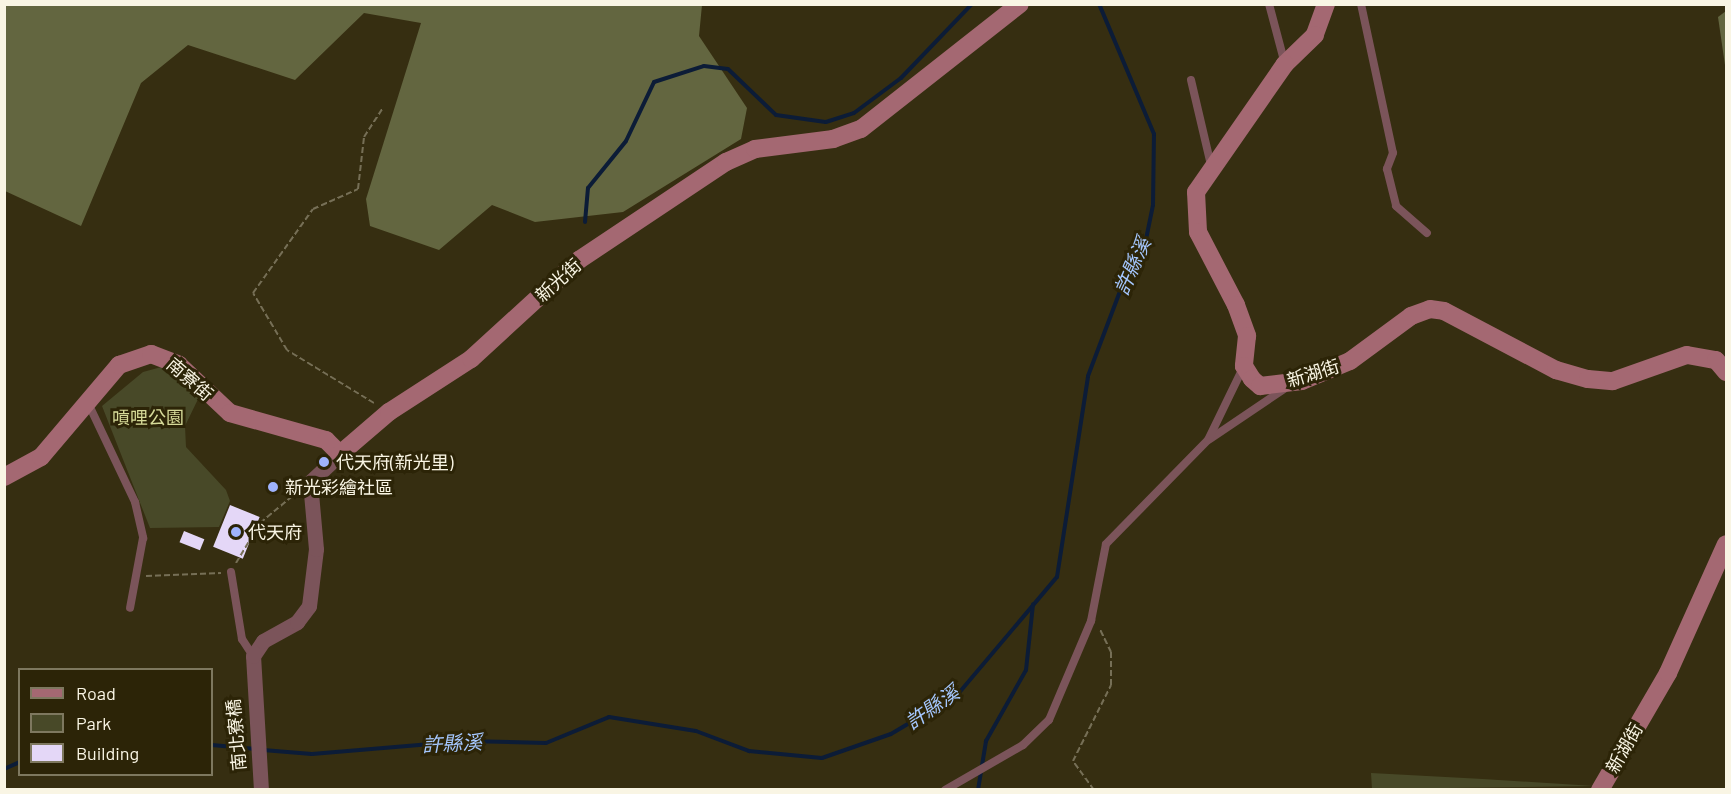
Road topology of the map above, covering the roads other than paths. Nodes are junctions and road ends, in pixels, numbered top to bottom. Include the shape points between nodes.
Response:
1 (1020, 4) edge
2 (1269, 4) edge
3 (1326, 4) edge
4 (1361, 4) edge
5 (1285, 64) junction
6 (1191, 80) dead end
7 (1211, 165) junction
8 (1427, 234) dead end
9 (1723, 362) edge
10 (1244, 366) junction
11 (1302, 381) junction
12 (87, 401) junction
13 (1208, 440) junction
14 (340, 454) junction
15 (4, 477) edge
16 (1726, 544) edge
17 (231, 572) road end
18 (130, 608) dead end
19 (253, 656) junction
20 (261, 786) edge
21 (945, 789) edge
22 (1600, 789) edge

1 - 14 street, 新光街 via 861,129 733,158 579,260 471,359 390,412
2 - 5 lane
3 - 5 street via 1315,35
4 - 8 lane via 1393,153 1387,169 1396,206
5 - 7 street
6 - 7 lane
7 - 10 street via 1196,192 1197,221 1247,336
9 - 11 street, 新湖街 via 1687,355 1614,381 1588,379 1556,370 1444,311 1430,309 1411,316 1350,361
10 - 11 street, 新湖街 via 1260,386
10 - 13 lane
11 - 13 lane via 1262,400
12 - 14 street, 南寮街 via 119,365 137,357 164,356 230,413 326,440
12 - 15 street, 南寮街 via 41,457
12 - 18 lane via 135,502 143,538 140,576
13 - 21 lane via 1106,544 1091,621 1049,720 1023,745
14 - 19 street, 新光街 via 310,482 316,549 309,606 297,622 263,641
16 - 22 street, 新湖街 via 1668,673
17 - 19 lane via 242,639
19 - 20 street, 南北寮橋 via 251,682

